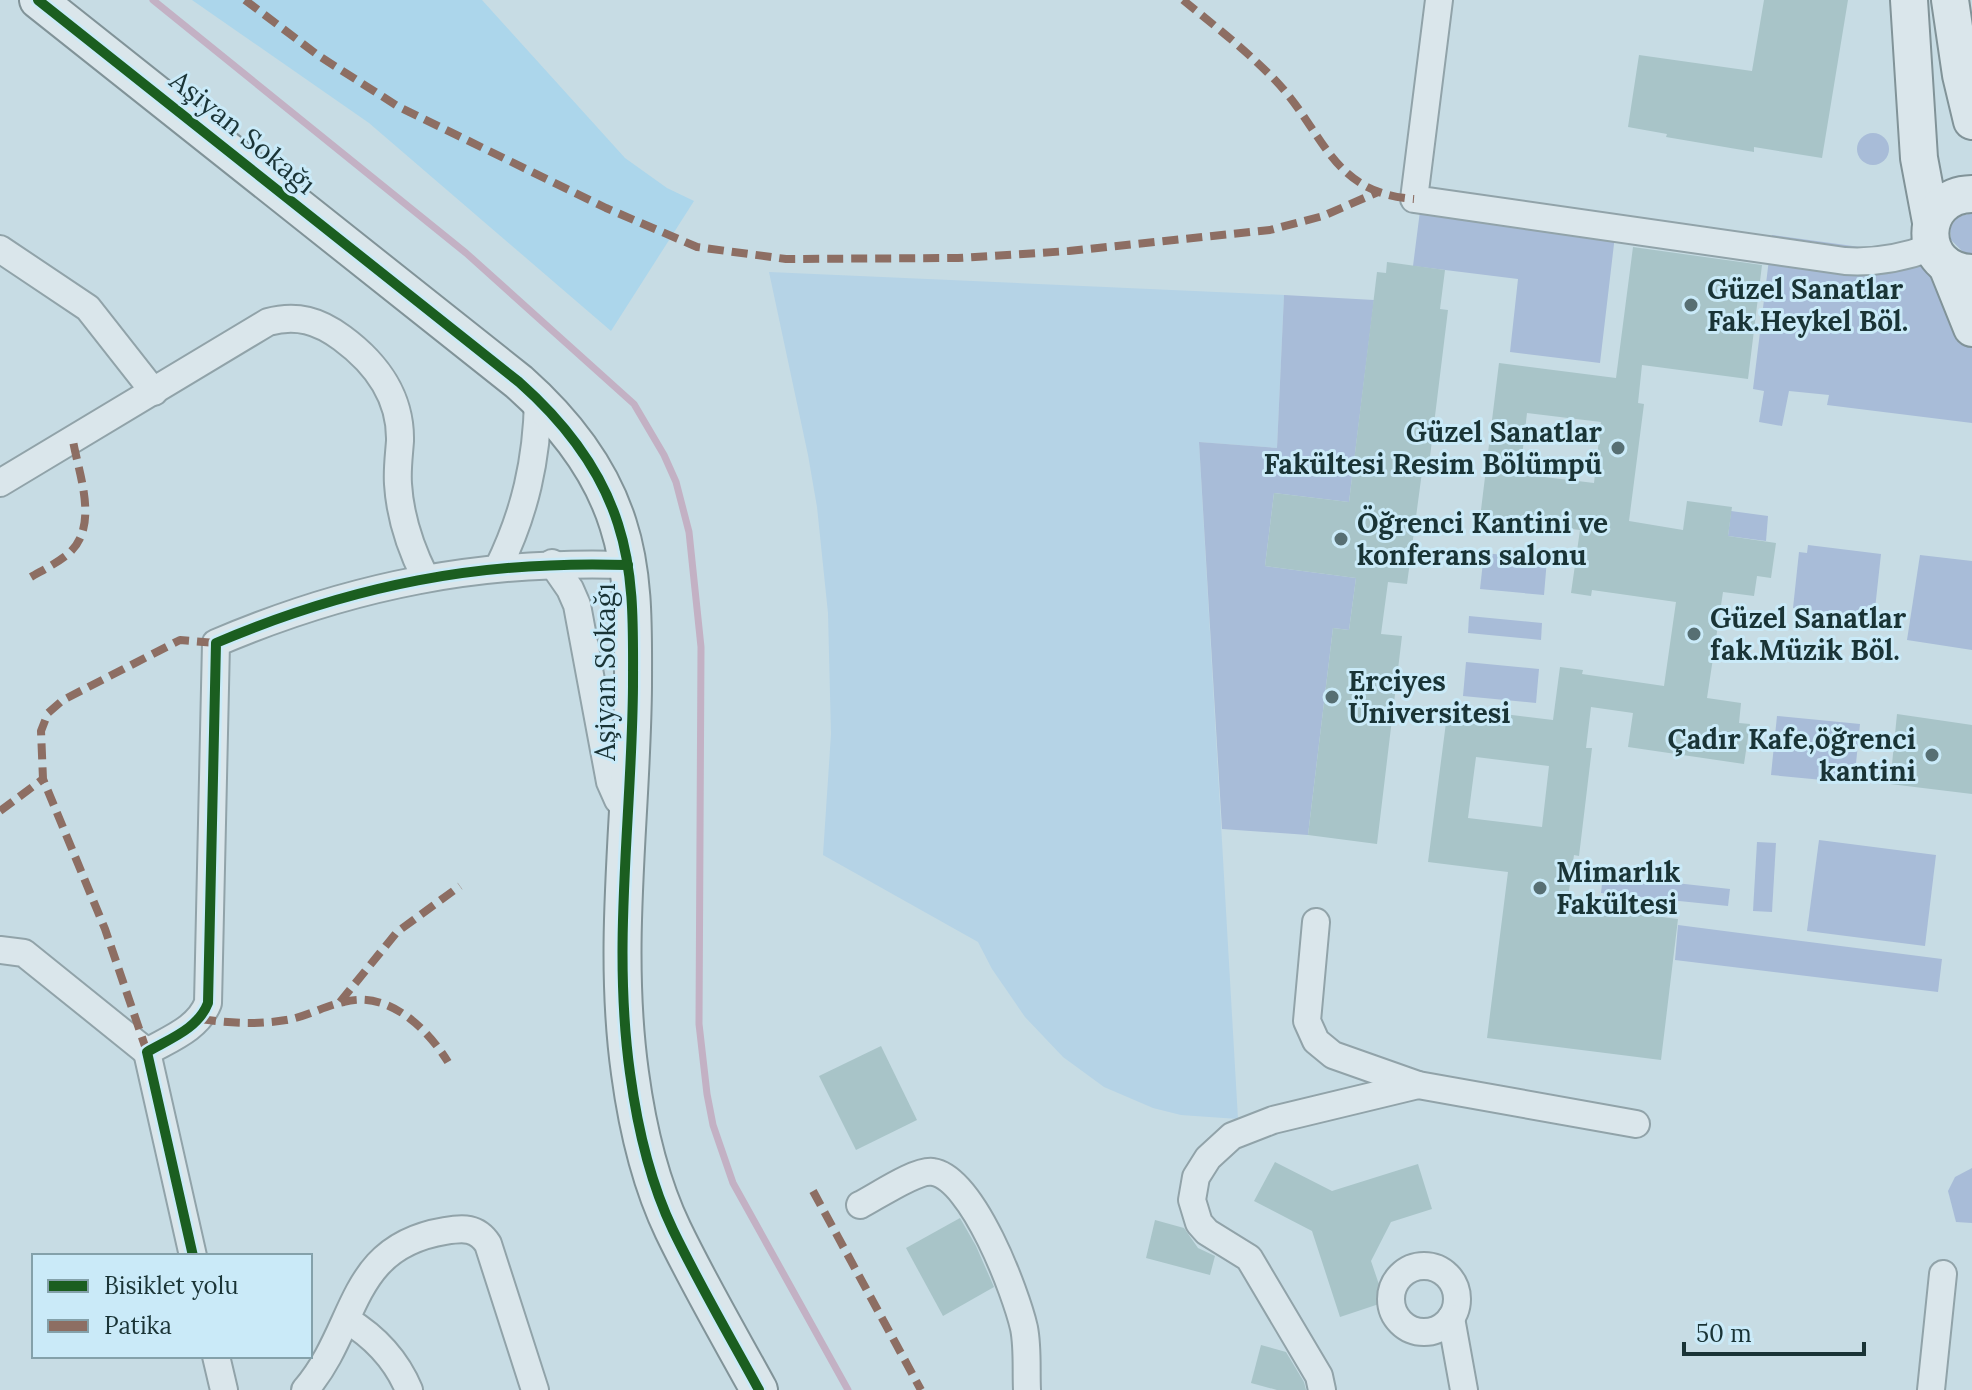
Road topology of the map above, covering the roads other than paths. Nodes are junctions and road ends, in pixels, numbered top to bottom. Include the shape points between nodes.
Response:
1 (38, 0) edge
2 (1439, 0) edge
3 (1909, 0) edge
4 (1950, 0) edge
5 (1968, 78) edge
6 (1972, 121) edge
7 (1972, 194) edge
8 (0, 249) edge
9 (1946, 252) edge
10 (1972, 328) edge
11 (154, 392) junction
12 (538, 399) junction
13 (0, 483) edge
14 (552, 563) junction
15 (628, 565) junction
16 (498, 568) junction
17 (425, 577) junction
18 (628, 811) junction
19 (1316, 922) dead end
20 (0, 950) edge
21 (147, 1052) junction
22 (1418, 1085) junction
23 (1636, 1124) dead end
24 (860, 1205) dead end
25 (193, 1254) edge
26 (1943, 1274) dead end
27 (1451, 1318) dead end
28 (347, 1320) junction
29 (216, 1358) edge
30 (224, 1390) edge
31 (305, 1390) edge
32 (409, 1390) edge
33 (535, 1390) edge
34 (759, 1390) edge
35 (1027, 1390) edge
36 (1322, 1390) edge
37 (1464, 1390) edge
38 (1931, 1390) edge

1 - 12 street, Aşiyan Sokağı
2 - 9 street via 1414,199 1845,261
3 - 9 street via 1919,158
4 - 5 street
5 - 6 street
7 - 9 street via 1945,202
8 - 11 street via 88,308
9 - 10 street
11 - 13 street
11 - 17 street via 268,322 295,317 336,333 367,358 393,401 400,440 401,508
12 - 15 street, Aşiyan Sokağı via 591,465 613,510
12 - 16 street via 525,503
14 - 15 street
14 - 16 street
14 - 18 street via 577,605 610,782
15 - 18 street, Aşiyan Sokağı via 633,666
16 - 17 street
17 - 21 street via 318,604 216,643 208,1003 192,1026
18 - 34 street, Aşiyan Sokağı via 622,973 637,1114 672,1228
19 - 22 street via 1307,1009 1316,1041 1333,1055
20 - 21 street via 24,953
21 - 25 street
22 - 23 street
22 - 36 street via 1273,1120 1232,1136 1196,1177 1192,1200 1199,1223 1249,1258 1319,1376
24 - 35 street via 926,1172 940,1174 962,1194 987,1230 1020,1316
26 - 38 street
27 - 37 street
28 - 31 street via 330,1357
28 - 32 street via 389,1355
28 - 33 street via 367,1276 391,1252 440,1231 476,1231 488,1244
29 - 30 street

